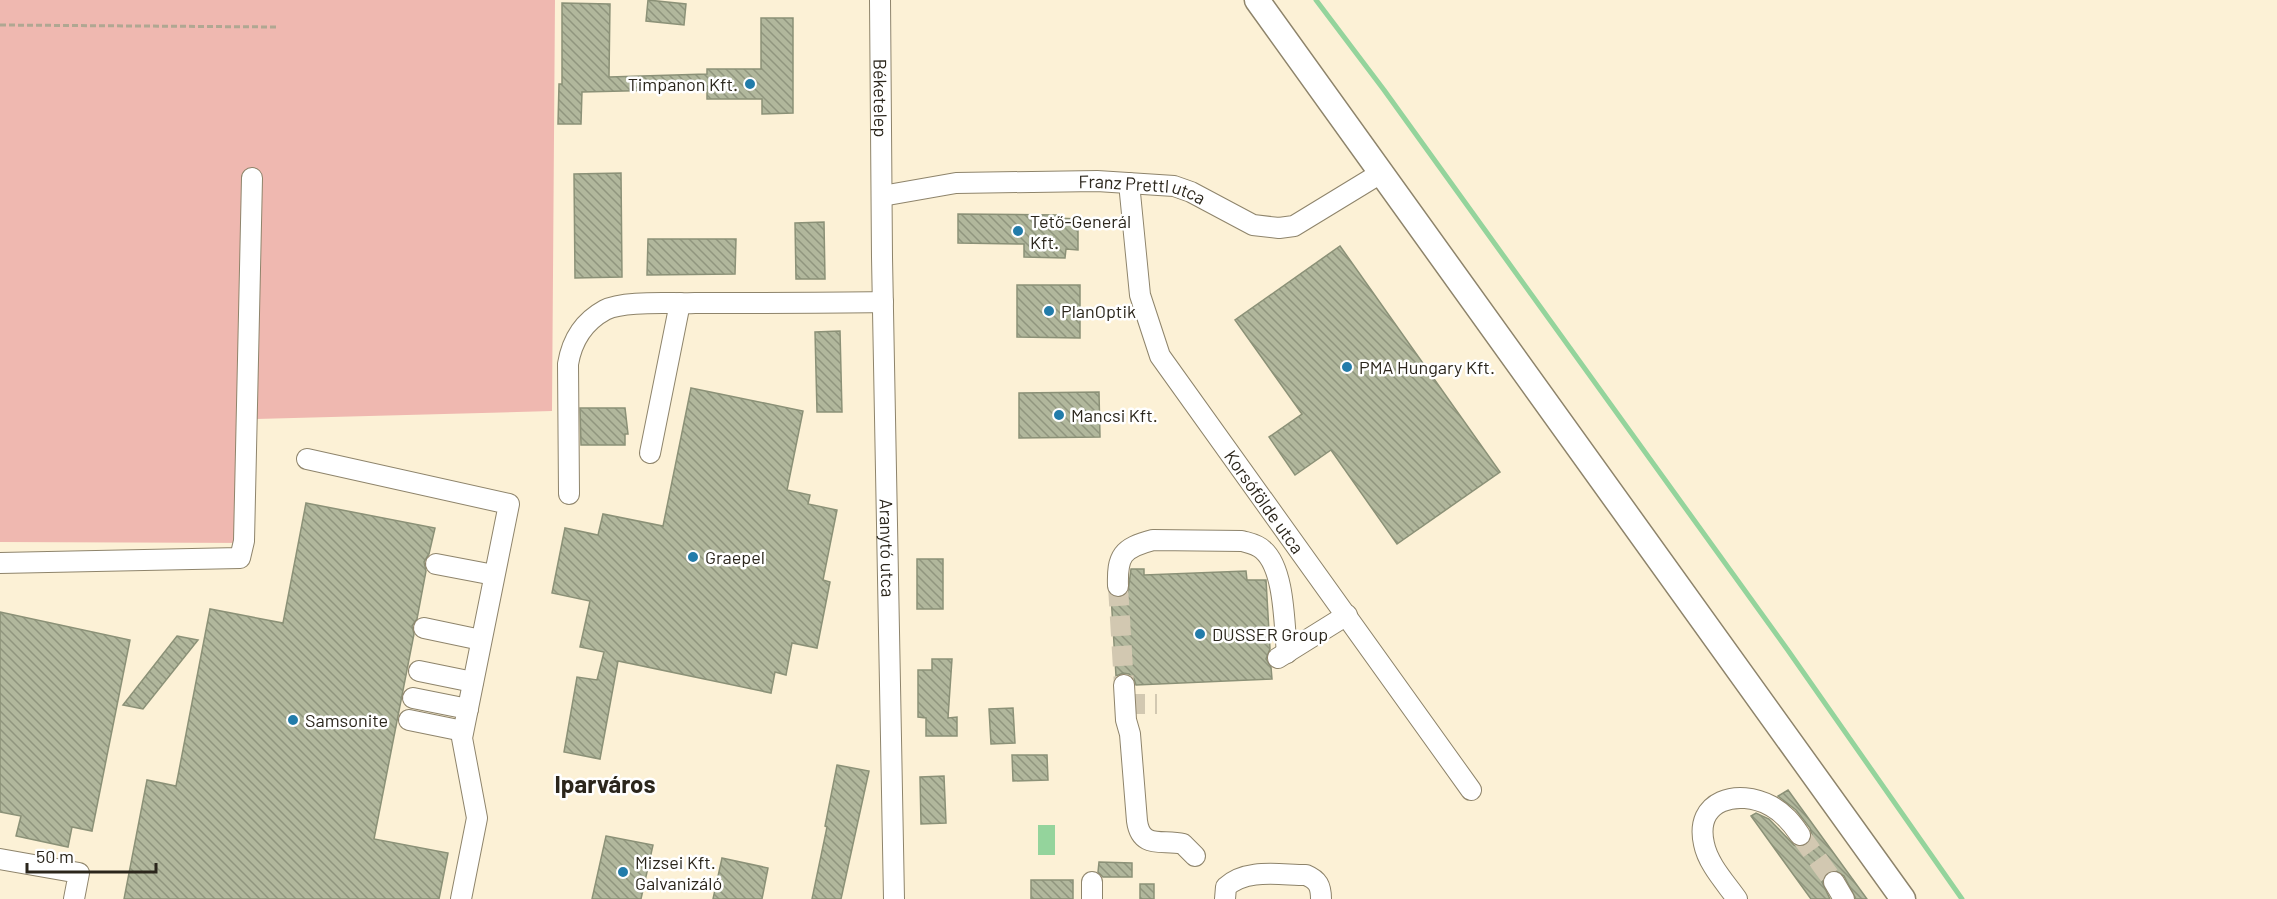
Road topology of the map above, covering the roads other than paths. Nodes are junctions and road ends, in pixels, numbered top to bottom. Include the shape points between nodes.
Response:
1 (880, 0) edge
2 (1257, 0) edge
3 (1381, 173) junction
4 (252, 178) dead end
5 (1129, 183) junction
6 (882, 196) junction
7 (883, 302) junction
8 (680, 303) junction
9 (650, 453) dead end
10 (307, 459) dead end
11 (569, 494) dead end
12 (0, 563) edge
13 (436, 564) dead end
14 (494, 575) junction
15 (1119, 586) tunnel mouth
16 (1347, 615) junction
17 (424, 628) dead end
18 (481, 640) junction
19 (419, 671) dead end
20 (473, 682) junction
21 (1124, 686) tunnel mouth
22 (413, 698) dead end
23 (468, 709) junction
24 (409, 720) dead end
25 (463, 731) junction
26 (1471, 790) dead end
27 (1800, 835) tunnel mouth
28 (1195, 856) dead end
29 (0, 859) edge
30 (74, 899) edge
31 (460, 899) edge
32 (894, 899) edge
33 (1225, 899) edge
34 (1321, 899) edge
35 (1737, 899) edge
36 (1904, 899) edge

1 - 6 street, Béketelep
2 - 3 main road
3 - 5 street, Franz Prettl utca via 1294,226 1279,228 1253,225 1174,186
3 - 36 main road
4 - 12 street via 244,541 240,558
5 - 6 street, Franz Prettl utca via 956,183
5 - 16 street, Korsófölde utca via 1140,295 1160,356
6 - 7 street, Aranytó utca
7 - 8 street
7 - 32 street, Aranytó utca
8 - 9 street
8 - 11 street via 607,309 576,337 568,364
10 - 14 street via 508,504
13 - 14 street
14 - 18 street
15 - 16 street via 1120,560 1142,543 1242,541 1261,548 1276,570 1282,656
16 - 26 street, Korsófölde utca
17 - 18 street
18 - 20 street
19 - 20 street
20 - 23 street
21 - 28 street via 1140,832 1152,842 1183,844
22 - 23 street
23 - 25 street
24 - 25 street
25 - 31 street via 477,818
27 - 35 street via 1782,813 1762,801 1723,801 1709,810 1702,823 1708,858
29 - 30 street via 79,873
33 - 34 street via 1226,887 1244,875 1306,875 1320,886

